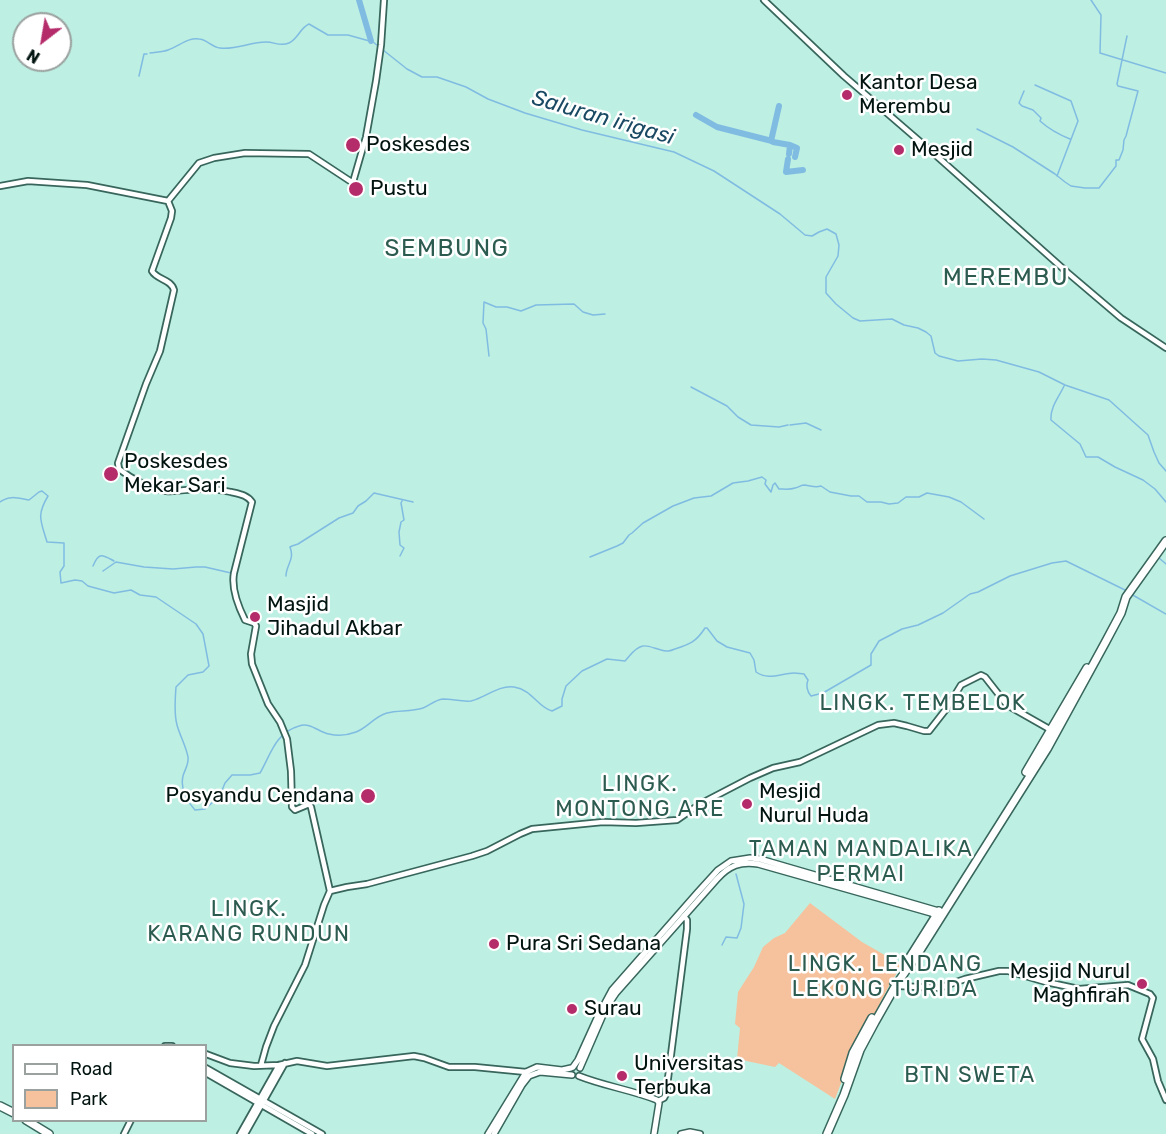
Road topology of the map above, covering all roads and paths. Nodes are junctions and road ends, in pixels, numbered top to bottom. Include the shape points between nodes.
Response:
1 (384, 0) edge
2 (764, 0) edge
3 (0, 186) edge
4 (168, 201) junction
5 (1166, 348) edge
6 (1166, 541) edge
7 (1054, 732) junction
8 (330, 891) junction
9 (685, 912) junction
10 (940, 915) junction
11 (894, 984) junction
12 (207, 1054) edge
13 (282, 1064) junction
14 (261, 1065) junction
15 (580, 1068) junction
16 (207, 1069) edge
17 (572, 1070) junction
18 (526, 1072) junction
19 (207, 1073) edge
20 (579, 1076) junction
21 (227, 1083) junction
22 (513, 1096) junction
23 (1166, 1100) edge
24 (658, 1101) junction
25 (261, 1102) junction
26 (29, 1122) edge
27 (49, 1134) edge
28 (242, 1134) edge
29 (312, 1134) edge
30 (322, 1134) edge
31 (491, 1134) edge
32 (654, 1134) edge
33 (681, 1134) edge
34 (700, 1134) edge
35 (825, 1134) edge

1 - 4 street via 381,47 366,137 353,182 309,154 245,153 199,163
2 - 5 street via 843,76 1068,273 1121,318
3 - 4 street via 28,181 68,184
4 - 8 street via 171,218 152,271 174,290 160,351 118,465 140,483 159,490 216,489 242,494 252,501 233,585 244,618 256,626 253,667 268,704 285,730 292,807 311,807
6 - 7 highway via 1112,619
7 - 8 street via 1009,707 981,675 961,685 929,731 894,723 870,728 800,762 750,778 677,820 532,829 472,856
7 - 10 highway
8 - 14 street via 305,965 274,1026
9 - 10 main road via 729,868 758,864
9 - 15 main road via 606,1008
9 - 17 main road via 612,990
9 - 24 street via 672,1057 666,1094
10 - 11 highway
11 - 23 street via 939,988 1005,971 1079,989 1128,985 1139,988 1153,998 1142,1039
11 - 35 highway via 854,1053
12 - 14 street via 233,1064
13 - 14 street
13 - 18 street via 300,1061 327,1066 414,1056 449,1067
13 - 25 street
15 - 17 main road via 575,1066
15 - 20 main road
16 - 21 street
17 - 18 main road via 537,1067
17 - 20 main road via 574,1077
17 - 22 main road via 534,1073
18 - 22 main road
19 - 21 street
20 - 24 main road
21 - 25 street
22 - 31 main road
24 - 32 main road
25 - 28 street
25 - 29 street
25 - 30 street
26 - 27 highway
33 - 34 main road

